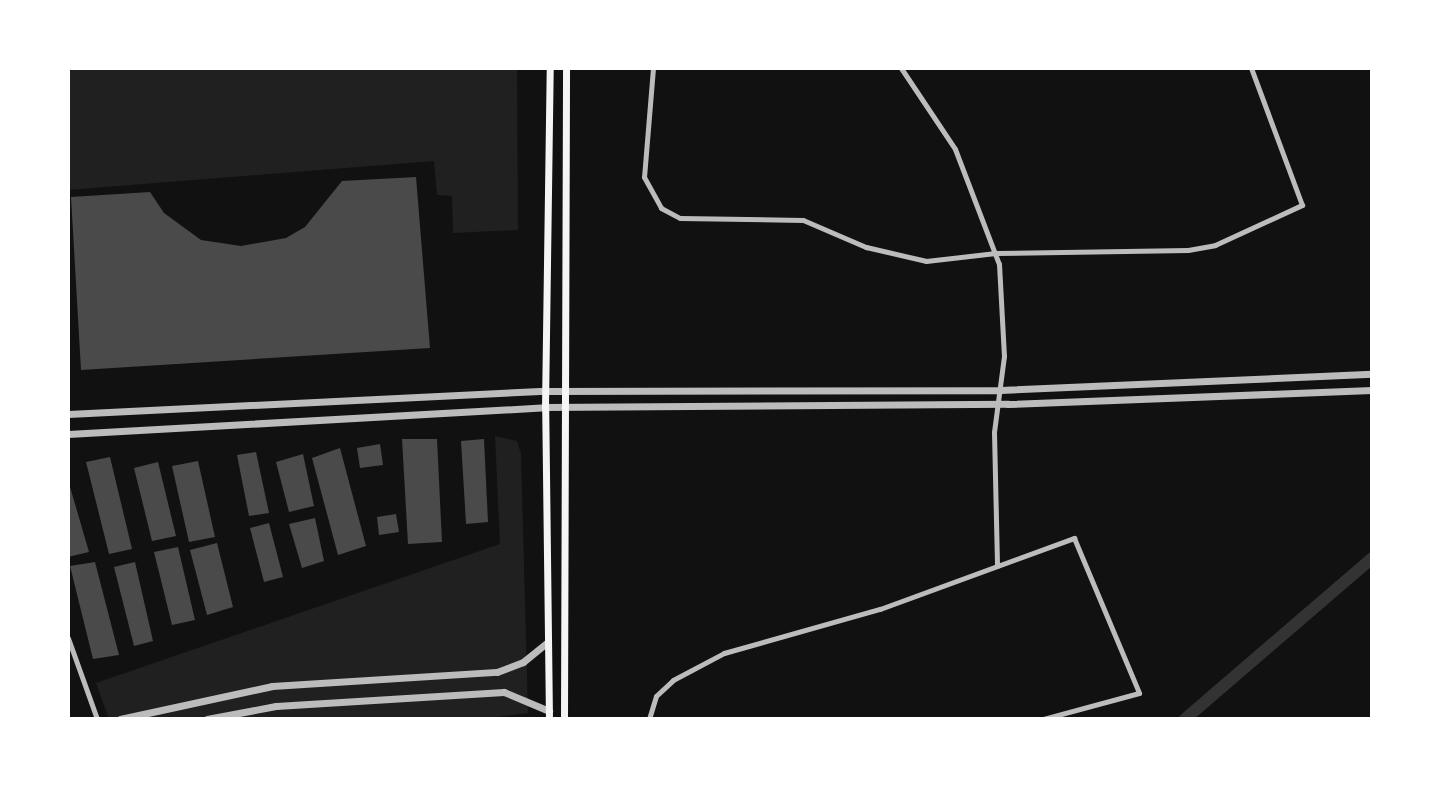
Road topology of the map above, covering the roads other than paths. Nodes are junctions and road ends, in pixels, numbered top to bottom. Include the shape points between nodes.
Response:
1 (550, 68) edge
2 (566, 68) edge
3 (653, 68) edge
4 (901, 68) edge
5 (1251, 68) edge
6 (996, 253) junction
7 (1372, 374) edge
8 (1000, 390) junction
9 (1372, 390) edge
10 (545, 391) junction
11 (563, 391) junction
12 (998, 404) junction
13 (545, 407) junction
14 (563, 407) junction
15 (68, 414) edge
16 (68, 434) edge
17 (997, 566) junction
18 (68, 638) edge
19 (548, 642) junction
20 (549, 715) edge
21 (97, 719) edge
22 (120, 719) edge
23 (207, 719) edge
24 (564, 719) edge
25 (649, 719) edge
26 (1043, 719) edge

1 - 10 main road
2 - 11 main road
3 - 6 street via 644,177 661,208 680,218 803,220 895,257 926,261
4 - 6 street via 955,149
5 - 6 street via 1302,205 1215,245 1188,250
6 - 8 street via 1004,356
7 - 8 street
8 - 11 street
8 - 12 street
9 - 12 street
10 - 11 street
10 - 13 main road
10 - 15 street
11 - 14 main road
12 - 14 street
12 - 17 street
13 - 14 street
13 - 16 street
13 - 19 main road
14 - 24 main road
17 - 25 street via 880,609 724,653 673,680 656,696
17 - 26 street via 1074,538 1139,693
18 - 21 street
19 - 20 main road
19 - 22 street via 523,662 497,672 272,686
20 - 23 street via 504,692 276,706

